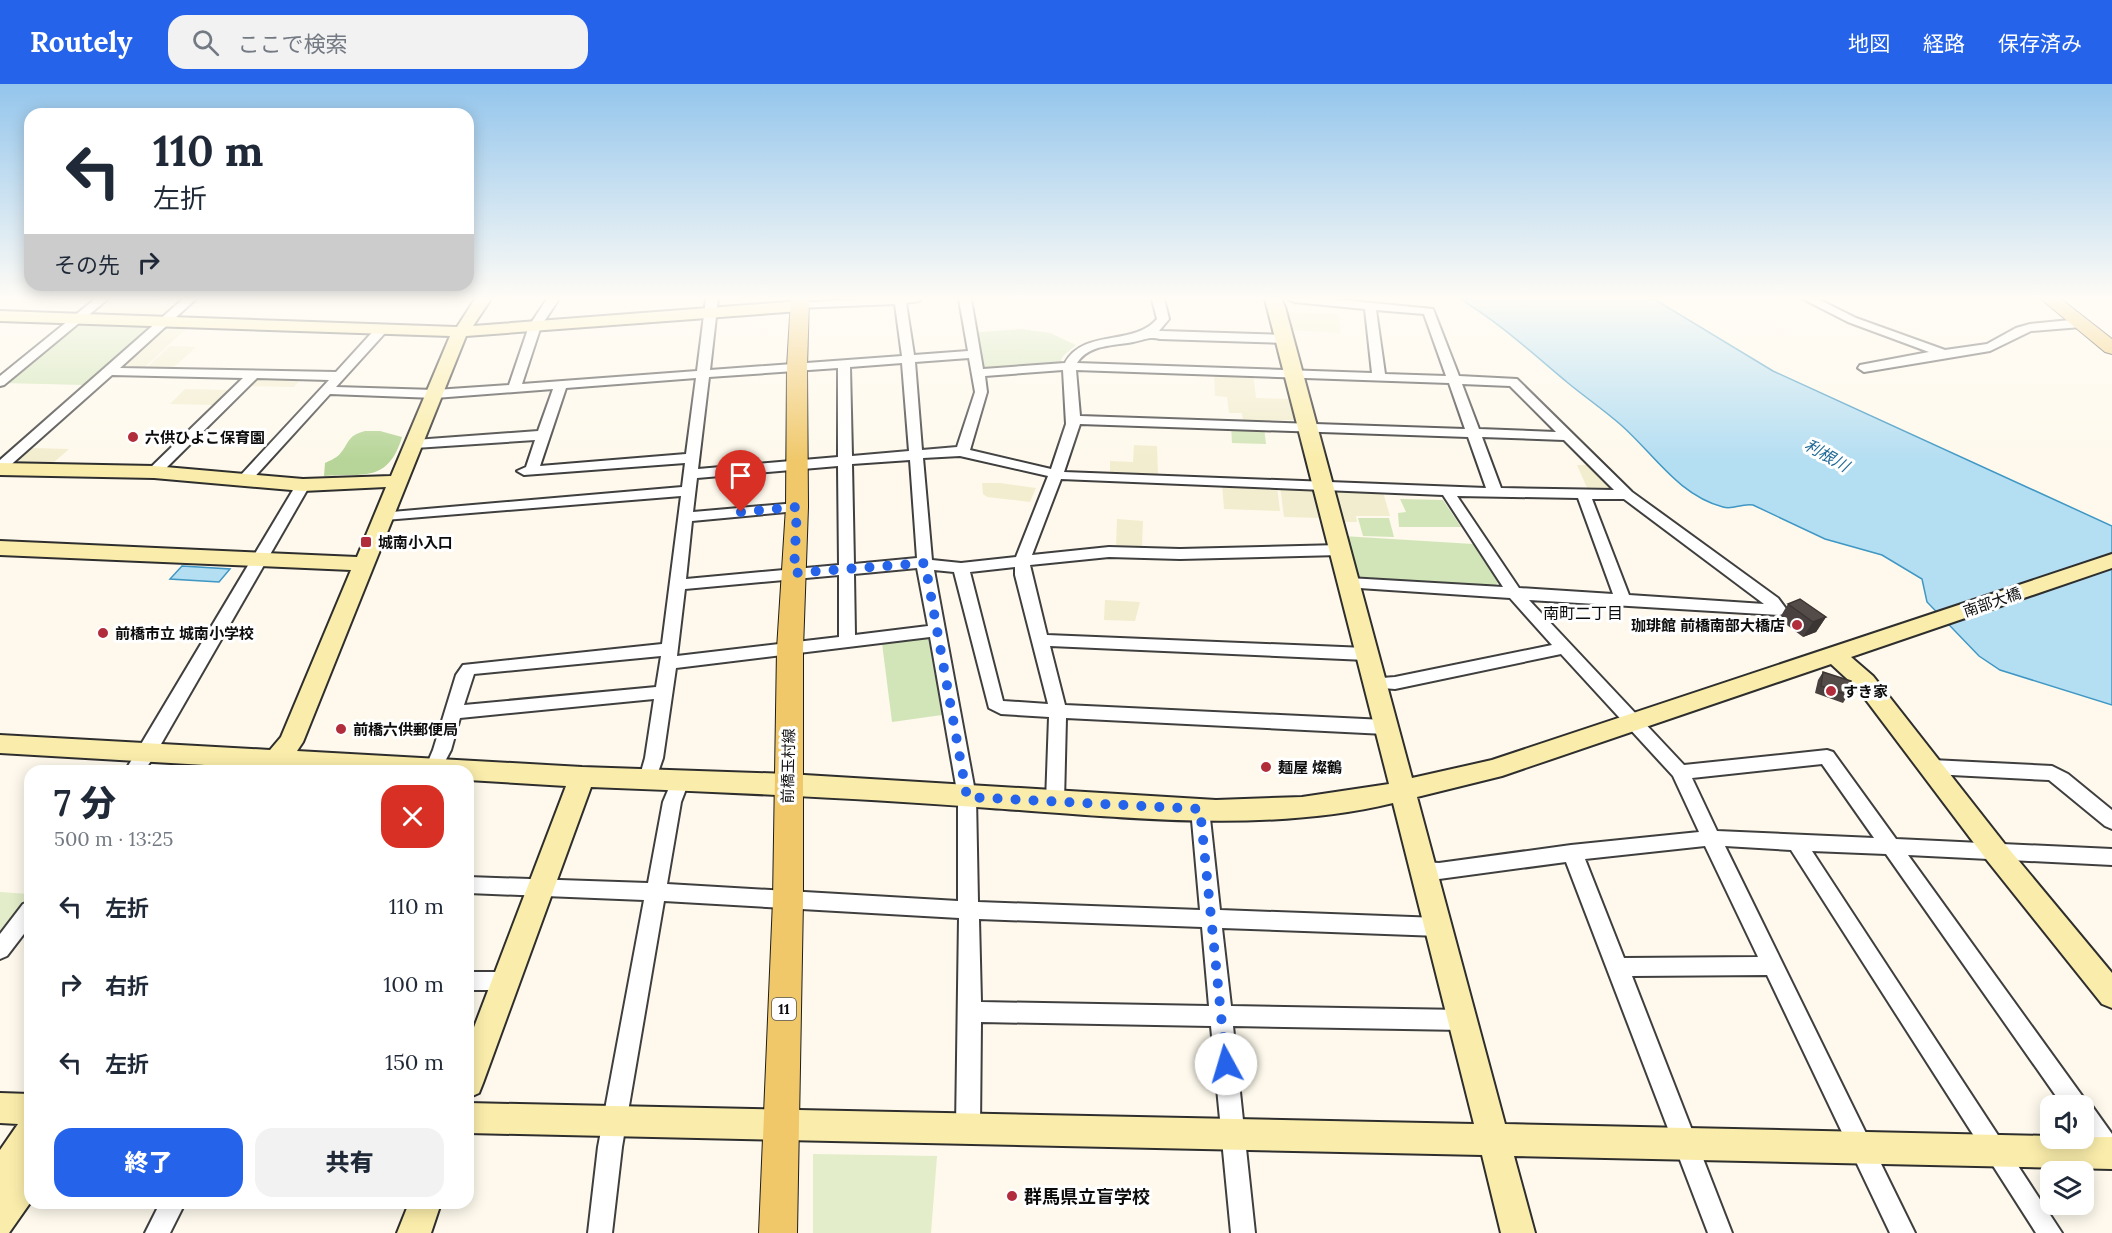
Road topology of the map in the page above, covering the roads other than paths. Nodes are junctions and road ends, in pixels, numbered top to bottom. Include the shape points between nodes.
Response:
1 (37, 353) edge
2 (129, 353) edge
3 (361, 353) edge
4 (452, 353) edge
5 (526, 353) edge
6 (706, 353) edge
7 (798, 353) edge
8 (908, 353) edge
9 (1079, 353) edge
10 (1290, 353) edge
11 (1375, 353) edge
12 (1444, 353) edge
13 (1943, 353) joint
14 (1946, 353) edge
15 (975, 354) joint
16 (908, 358) junction
17 (844, 363) junction
18 (1069, 366) junction
19 (797, 367) junction
20 (1864, 368) dead end
21 (109, 371) junction
22 (978, 373) junction
23 (254, 374) junction
24 (704, 374) junction
25 (1295, 374) junction
26 (340, 376) junction
27 (1378, 377) junction
28 (1454, 380) junction
29 (0, 382) edge
30 (561, 384) junction
31 (515, 387) junction
32 (327, 390) junction
33 (435, 394) junction
34 (1074, 420) junction
35 (1309, 428) junction
36 (1474, 434) junction
37 (543, 435) junction
38 (1566, 436) junction
39 (415, 444) junction
40 (963, 452) junction
41 (914, 456) junction
42 (693, 458) junction
43 (844, 461) junction
44 (798, 465) junction
45 (0, 468) edge
46 (154, 472) junction
47 (691, 474) junction
48 (1056, 475) junction
49 (244, 480) junction
50 (399, 481) junction
51 (303, 484) junction
52 (1324, 486) junction
53 (689, 491) junction
54 (1447, 491) junction
55 (1495, 492) junction
56 (1584, 495) junction
57 (1627, 495) junction
58 (797, 507) junction
59 (385, 516) junction
60 (685, 517) junction
61 (0, 548) edge
62 (1340, 550) junction
63 (257, 560) junction
64 (2112, 561) edge
65 (1022, 562) junction
66 (925, 563) junction
67 (364, 564) junction
68 (846, 568) junction
69 (961, 568) junction
70 (794, 573) junction
71 (1349, 583) junction
72 (677, 585) junction
73 (1514, 594) junction
74 (1623, 601) junction
75 (937, 631) junction
76 (1041, 642) junction
77 (847, 643) junction
78 (1564, 648) junction
79 (790, 649) junction
80 (1366, 654) junction
81 (1834, 654) junction
82 (669, 656) junction
83 (1374, 683) junction
84 (664, 692) junction
85 (1058, 711) junction
86 (453, 712) junction
87 (1633, 722) junction
88 (1386, 727) junction
89 (0, 744) edge
90 (282, 761) edge
91 (140, 762) edge
92 (348, 765) edge
93 (421, 765) edge
94 (1932, 767) junction
95 (474, 772) edge
96 (1680, 772) junction
97 (582, 777) junction
98 (648, 779) junction
99 (680, 781) junction
100 (788, 784) junction
101 (1404, 791) junction
102 (967, 797) junction
103 (1055, 802) junction
104 (1200, 809) junction
105 (2112, 821) edge
106 (1711, 838) junction
107 (1797, 843) junction
108 (1889, 846) junction
109 (1995, 851) junction
110 (1571, 853) junction
111 (2112, 857) edge
112 (1424, 870) junction
113 (474, 885) edge
114 (539, 890) junction
115 (657, 892) junction
116 (788, 900) junction
117 (968, 910) junction
118 (24, 918) edge
119 (1211, 919) junction
120 (1439, 927) junction
121 (0, 950) edge
122 (1774, 966) junction
123 (1617, 967) junction
124 (474, 981) edge
125 (506, 981) junction
126 (2112, 995) edge
127 (970, 1012) junction
128 (1222, 1017) junction
129 (1463, 1020) junction
130 (474, 1067) edge
131 (2069, 1095) edge
132 (0, 1108) edge
133 (24, 1109) edge
134 (474, 1118) edge
135 (615, 1121) junction
136 (781, 1124) junction
137 (968, 1128) junction
138 (2094, 1128) edge
139 (1233, 1134) junction
140 (1494, 1140) junction
141 (24, 1142) edge
142 (1684, 1144) junction
143 (1861, 1148) junction
144 (1998, 1151) junction
145 (2112, 1153) edge
146 (0, 1179) edge
147 (24, 1183) edge
148 (170, 1209) edge
149 (423, 1209) edge
150 (0, 1220) edge
151 (157, 1233) edge
152 (414, 1233) edge
153 (600, 1233) edge
154 (778, 1233) edge
155 (1243, 1233) edge
156 (1518, 1233) edge
157 (1720, 1233) edge
158 (1903, 1233) edge
159 (2050, 1233) edge

1 - 29 street
2 - 21 street
3 - 26 street
4 - 33 street
5 - 31 street
6 - 24 street
7 - 19 main road, 前橋玉村線 / 11
8 - 16 street
9 - 18 street
10 - 25 street
11 - 27 street
12 - 28 street
13 - 14 street
13 - 20 street
15 - 16 street
15 - 22 street
16 - 17 street
16 - 41 street
17 - 19 street
17 - 43 street
18 - 22 street
18 - 25 street
18 - 34 street
19 - 24 street
19 - 44 main road, 前橋玉村線 / 11
21 - 23 street
21 - 45 street
22 - 40 street via 980,402
23 - 26 street
23 - 46 street
24 - 30 street
24 - 42 street
25 - 27 street
25 - 35 street
26 - 32 street
27 - 28 street
28 - 36 street
28 - 38 street via 1513,382
30 - 31 street
30 - 37 street
31 - 33 street
32 - 33 street
32 - 49 street
33 - 39 street
34 - 35 street
34 - 48 street
35 - 36 street
35 - 52 street
36 - 38 street
36 - 55 street
37 - 39 street
37 - 42 street via 528,471
38 - 57 street
39 - 50 street
40 - 41 street
40 - 48 street
41 - 43 street
41 - 66 street
42 - 47 street
43 - 44 street
43 - 68 street
44 - 47 street
44 - 58 main road, 前橋玉村線 / 11
45 - 46 street
46 - 49 street
47 - 53 street
48 - 52 street
48 - 65 street
49 - 51 street
50 - 51 street
50 - 59 street
51 - 63 street
52 - 54 street
52 - 62 street
53 - 59 street
53 - 60 street
54 - 55 street
54 - 73 street
55 - 56 street
56 - 57 street
56 - 74 street
57 - 74 street via 1779,610
58 - 60 street
58 - 70 main road, 前橋玉村線 / 11
59 - 67 street
60 - 72 street
61 - 63 street
62 - 65 street via 1110,552
62 - 71 street
63 - 67 street
63 - 91 street
64 - 81 street, 南部大橋
65 - 69 street
65 - 76 street
66 - 68 street
66 - 69 street
66 - 75 street
67 - 90 street
68 - 70 street
68 - 77 street
69 - 85 street via 995,704 1001,708
70 - 72 street
70 - 79 main road, 前橋玉村線 / 11
71 - 73 street
71 - 80 street
72 - 82 street
73 - 74 street
73 - 78 street
75 - 77 street
75 - 102 street
76 - 80 street
76 - 85 street
77 - 79 street
78 - 83 street
78 - 87 street
79 - 82 street
79 - 100 main road, 前橋玉村線 / 11
80 - 83 street
81 - 87 street, 南部大橋
81 - 94 street via 1865,682
82 - 84 street
82 - 86 street via 469,669
83 - 88 street
84 - 86 street
84 - 98 street
85 - 88 street
85 - 103 street
86 - 93 street via 442,750
87 - 96 street
87 - 101 street, 南部大橋 via 1492,769
88 - 101 street
89 - 91 street, 南部大橋
90 - 91 street, 南部大橋
90 - 92 street, 南部大橋
94 - 105 street via 2052,774
94 - 109 street
95 - 97 street, 南部大橋
96 - 106 street
96 - 108 street via 1827,757
97 - 98 street, 南部大橋
97 - 114 street
98 - 99 street, 南部大橋
99 - 100 street, 南部大橋
99 - 115 street via 672,802
100 - 102 street, 南部大橋
100 - 116 main road, 前橋玉村線 / 11
101 - 104 street, 南部大橋 via 1292,808
101 - 112 street
102 - 103 street, 南部大橋
102 - 117 street
103 - 104 street, 南部大橋
104 - 119 street
106 - 107 street
106 - 110 street
106 - 122 street
107 - 108 street
107 - 144 street
108 - 109 street
108 - 131 street
109 - 111 street
109 - 126 street
110 - 112 street
110 - 123 street
112 - 120 street
113 - 114 street
114 - 115 street
114 - 125 street
115 - 116 street
115 - 135 street
116 - 117 street
116 - 136 main road, 前橋玉村線 / 11
117 - 119 street
117 - 127 street
118 - 121 street
119 - 120 street
119 - 128 street
120 - 129 street
122 - 123 street
122 - 143 street
123 - 142 street
124 - 125 street
125 - 130 street
127 - 128 street
127 - 137 street
128 - 129 street
128 - 139 street
129 - 140 street
132 - 133 street
134 - 135 street
135 - 136 street
135 - 153 street
136 - 137 street
136 - 154 main road, 前橋玉村線 / 11
137 - 139 street
138 - 145 street
139 - 140 street
139 - 155 street
140 - 142 street
140 - 156 street
141 - 146 street
142 - 143 street
142 - 157 street
143 - 144 street
143 - 158 street
144 - 145 street
144 - 159 street
147 - 150 street
148 - 151 street
149 - 152 street

